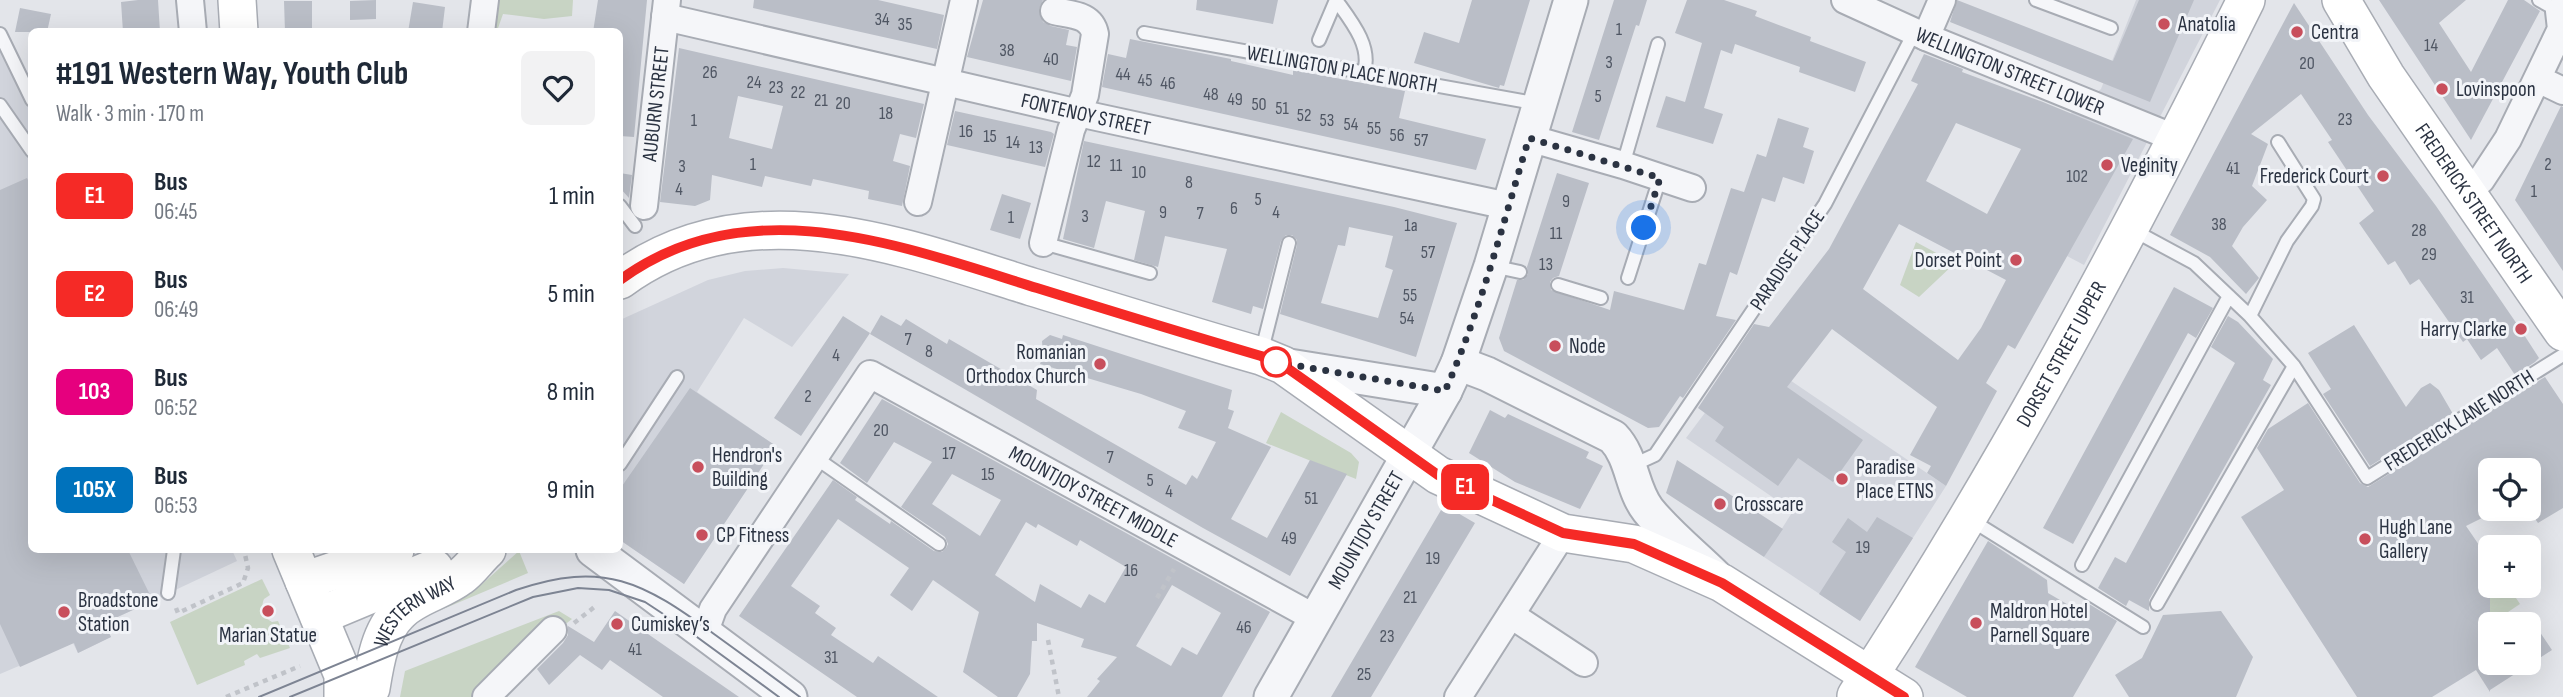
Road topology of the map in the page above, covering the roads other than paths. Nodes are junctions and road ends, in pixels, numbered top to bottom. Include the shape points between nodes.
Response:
1 (190, 0) edge
2 (237, 0) edge
3 (485, 0) edge
4 (964, 0) edge
5 (1336, 0) edge
6 (1571, 0) edge
7 (1845, 0) edge
8 (1942, 0) edge
9 (2036, 0) edge
10 (2246, 0) edge
11 (2314, 0) edge
12 (2341, 0) edge
13 (2549, 6) edge
14 (666, 8) edge
15 (1054, 11) dead end
16 (193, 28) edge
17 (239, 28) edge
18 (482, 28) edge
19 (2111, 28) dead end
20 (1144, 33) dead end
21 (0, 34) edge
22 (1921, 34) junction
23 (1319, 40) dead end
24 (1658, 44) dead end
25 (1364, 72) junction
26 (2386, 76) junction
27 (2538, 79) junction
28 (947, 82) junction
29 (2563, 91) edge
30 (28, 92) edge
31 (1539, 104) junction
32 (0, 105) edge
33 (1077, 112) junction
34 (1529, 138) junction
35 (2177, 139) junction
36 (2278, 142) dead end
37 (28, 145) edge
38 (1623, 165) junction
39 (1660, 178) junction
40 (1692, 188) dead end
41 (2465, 192) junction
42 (918, 202) dead end
43 (1508, 206) junction
44 (633, 213) edge
45 (2131, 228) junction
46 (1043, 243) joint
47 (1289, 243) dead end
48 (1150, 273) dead end
49 (623, 278) edge
50 (1628, 278) dead end
51 (1558, 285) dead end
52 (2229, 296) junction
53 (1601, 298) dead end
54 (2250, 316) junction
55 (2563, 332) edge
56 (2563, 355) edge
57 (1272, 360) junction
58 (2294, 366) junction
59 (677, 377) dead end
60 (1451, 377) junction
61 (1408, 455) junction
62 (813, 456) junction
63 (623, 459) edge
64 (1630, 466) junction
65 (1967, 518) junction
66 (1563, 533) junction
67 (939, 544) dead end
68 (174, 553) edge
69 (375, 553) edge
70 (469, 553) edge
71 (484, 553) edge
72 (597, 553) edge
73 (297, 565) edge
74 (2082, 565) dead end
75 (1722, 583) junction
76 (168, 593) dead end
77 (2157, 604) dead end
78 (1511, 615) junction
79 (319, 616) junction
80 (1315, 618) junction
81 (2143, 627) dead end
82 (553, 630) dead end
83 (704, 634) junction
84 (1584, 663) dead end
85 (1862, 687) edge
86 (358, 689) edge
87 (486, 697) edge
88 (790, 697) edge
89 (1271, 697) edge
90 (1458, 697) edge
91 (1904, 697) edge

1 - 16 street
2 - 17 main road
3 - 18 street
4 - 28 street
5 - 23 lane
5 - 25 lane via 1357,29 1367,62
6 - 31 street, MOUNTJOY STREET
7 - 22 street, WELLINGTON STREET LOWER
8 - 22 street
9 - 19 lane
10 - 35 main road, DORSET STREET UPPER
11 - 26 main road, FREDERICK STREET NORTH
12 - 26 main road, FREDERICK STREET NORTH
13 - 27 street via 2561,29
14 - 28 street, FONTENOY STREET
14 - 44 street, AUBURN STREET
15 - 33 street via 1093,24 1085,95
20 - 25 lane, WELLINGTON PLACE NORTH
21 - 30 lane
22 - 35 street, WELLINGTON STREET LOWER
22 - 64 lane, PARADISE PLACE via 1825,204 1656,455
24 - 38 lane
25 - 31 lane, WELLINGTON PLACE NORTH
26 - 41 main road, FREDERICK STREET NORTH
27 - 29 street
27 - 41 street via 2482,180
28 - 33 street, FONTENOY STREET
28 - 42 street
31 - 34 street, MOUNTJOY STREET
32 - 37 lane
33 - 43 street, FONTENOY STREET
33 - 46 street
34 - 38 street
34 - 43 street, MOUNTJOY STREET
35 - 45 main road, DORSET STREET UPPER
36 - 54 lane via 2314,199 2287,241
38 - 39 street
39 - 40 street
39 - 50 lane
41 - 55 main road, FREDERICK STREET NORTH
43 - 60 street, MOUNTJOY STREET via 1506,269
45 - 52 lane, FREDERICK LANE NORTH via 2194,263
45 - 65 main road, DORSET STREET UPPER
46 - 48 lane
47 - 57 lane
49 - 57 main road via 691,243 745,231 802,230 863,238 937,258
51 - 53 lane
52 - 54 lane, FREDERICK LANE NORTH
52 - 74 lane
54 - 58 lane, FREDERICK LANE NORTH
56 - 58 lane, FREDERICK LANE NORTH via 2367,478
57 - 60 street
57 - 61 main road
58 - 77 lane
59 - 63 lane
60 - 61 street, MOUNTJOY STREET
60 - 64 street via 1487,374 1613,437
61 - 66 main road via 1438,475
61 - 80 street, MOUNTJOY STREET
62 - 67 lane
62 - 80 street, MOUNTJOY STREET MIDDLE via 870,374
62 - 83 street via 713,609
64 - 75 street via 1648,510
65 - 81 lane
65 - 85 main road, DORSET STREET UPPER
66 - 75 main road via 1634,544
66 - 78 street
68 - 76 lane
69 - 73 main road
70 - 79 main road, WESTERN WAY
71 - 86 main road, WESTERN WAY via 460,577 401,611
72 - 83 street
73 - 79 main road
75 - 85 main road
78 - 84 street
78 - 90 street
79 - 86 main road
80 - 89 street, MOUNTJOY STREET
82 - 87 street
83 - 88 street
85 - 91 main road

